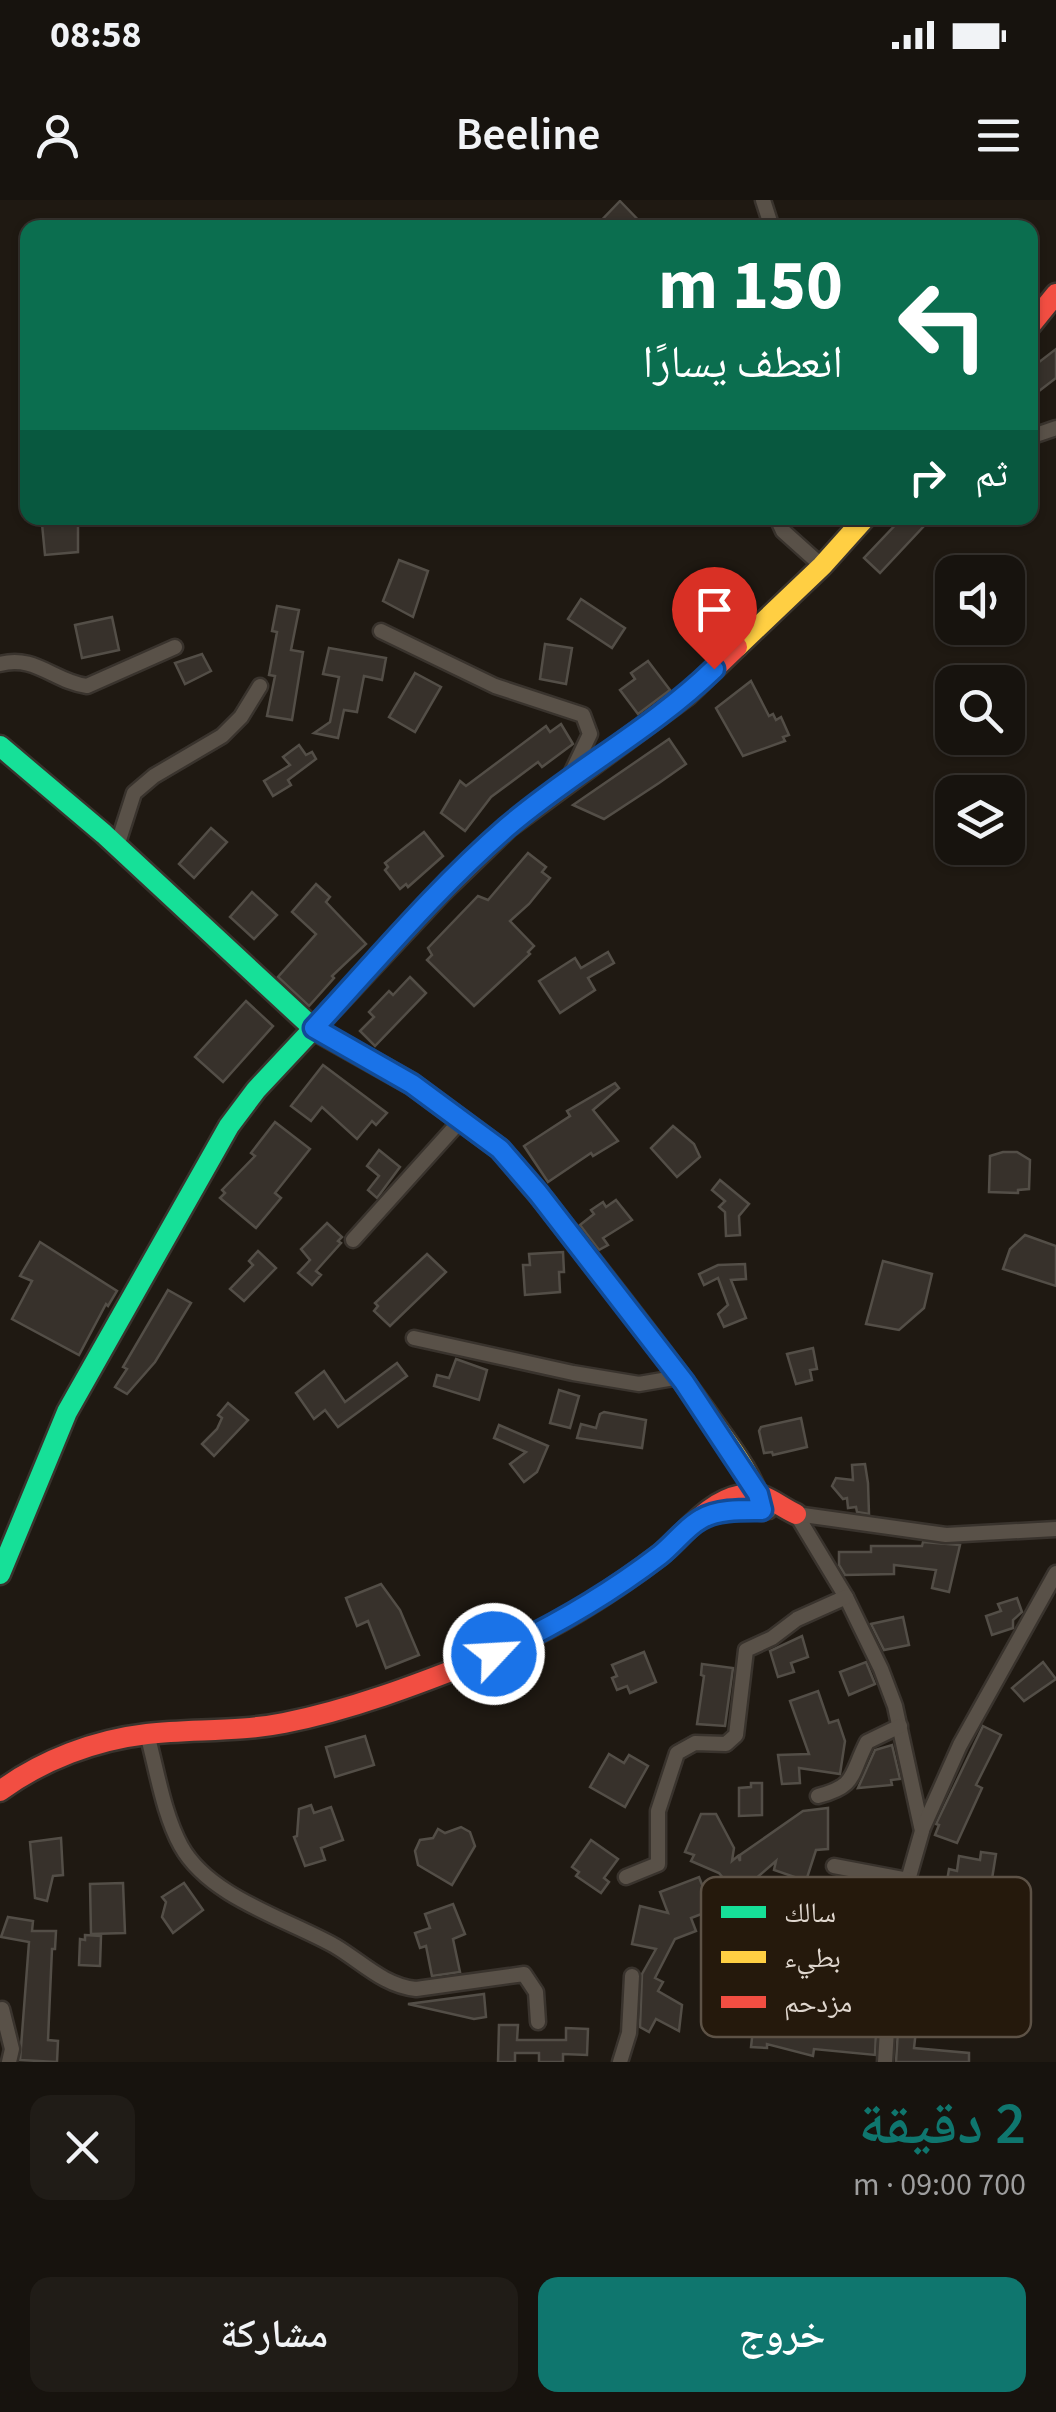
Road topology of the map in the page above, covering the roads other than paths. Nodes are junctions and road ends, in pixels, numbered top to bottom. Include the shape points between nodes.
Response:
1 (1056, 294) edge
2 (1038, 316) edge
3 (781, 525) edge
4 (859, 525) edge
5 (822, 566) junction
6 (381, 631) dead end
7 (175, 646) dead end
8 (0, 664) edge
9 (260, 686) dead end
10 (0, 746) edge
11 (566, 783) junction
12 (117, 846) junction
13 (314, 1028) junction
14 (462, 1118) junction
15 (353, 1240) dead end
16 (414, 1338) dead end
17 (680, 1377) junction
18 (760, 1502) junction
19 (792, 1513) junction
20 (1056, 1529) edge
21 (1056, 1573) edge
22 (0, 1574) edge
23 (846, 1597) junction
24 (900, 1726) junction
25 (147, 1734) junction
26 (0, 1791) edge
27 (818, 1796) dead end
28 (922, 1831) junction
29 (834, 1866) dead end
30 (626, 1877) dead end
31 (892, 1877) edge
32 (909, 1877) edge
33 (632, 1976) dead end
34 (2, 2009) edge
35 (538, 2022) dead end
36 (887, 2037) edge
37 (9, 2062) edge
38 (620, 2062) edge
39 (885, 2062) edge

1 - 2 street
3 - 5 street
4 - 5 street
5 - 11 street via 687,695
6 - 11 street via 495,686 583,714 590,734
7 - 8 street via 87,686 15,660
9 - 12 street via 222,736 134,793
10 - 12 street
11 - 13 street via 459,872
12 - 13 street
13 - 14 street
13 - 22 street via 229,1126 68,1412
14 - 15 street
14 - 17 street via 538,1193
16 - 17 street via 639,1384
17 - 18 street
18 - 19 street via 774,1498
18 - 25 street via 741,1494 713,1504 660,1554 574,1612 494,1654 286,1722
19 - 20 street via 946,1536
19 - 23 street
21 - 28 street via 960,1746
23 - 24 street via 882,1669
23 - 30 street via 746,1650 736,1735 726,1744 695,1742 677,1753 658,1811 658,1864
24 - 27 street via 867,1742 842,1790
24 - 28 street
25 - 26 street via 44,1765
25 - 35 street via 182,1847 217,1884 400,1987 524,1974 536,1992
28 - 32 street
29 - 31 street
33 - 38 street
34 - 37 street
36 - 39 street

